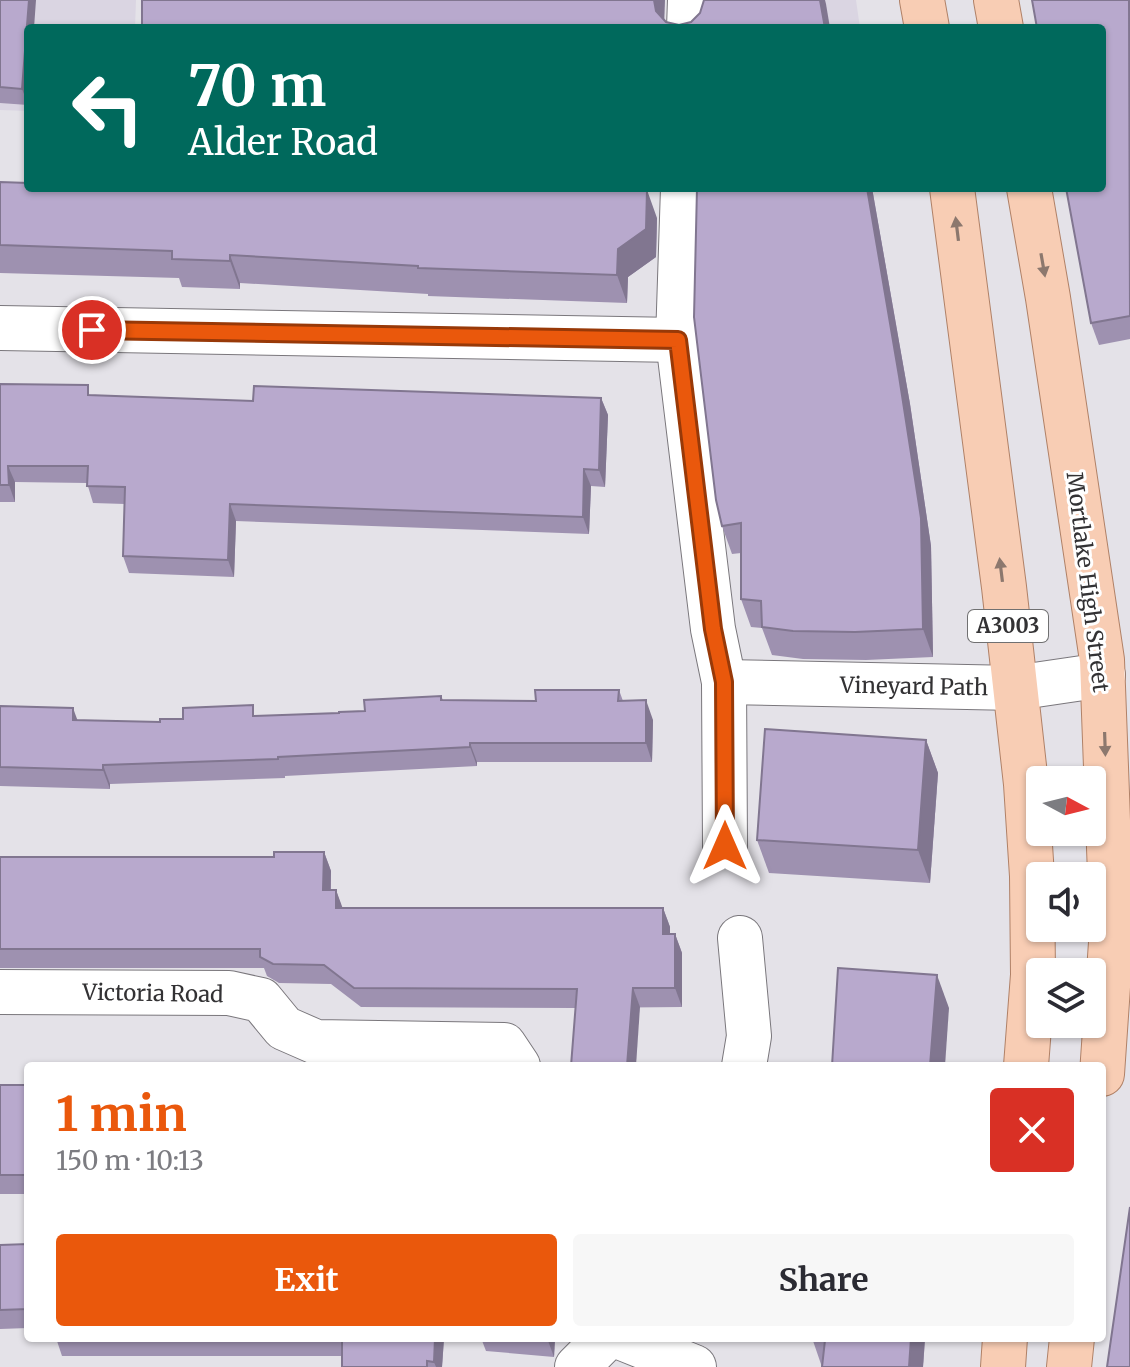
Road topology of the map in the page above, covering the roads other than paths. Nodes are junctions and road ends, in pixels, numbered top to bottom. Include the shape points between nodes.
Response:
1 (690, 0) edge
2 (922, 0) edge
3 (996, 0) edge
4 (689, 24) edge
5 (926, 24) edge
6 (1000, 24) edge
7 (683, 192) edge
8 (953, 192) edge
9 (1030, 192) edge
10 (0, 328) edge
11 (678, 340) junction
12 (1103, 675) junction
13 (724, 682) junction
14 (1015, 688) junction
15 (725, 846) dead end
16 (740, 938) dead end
17 (0, 992) edge
18 (515, 1062) edge
19 (745, 1062) edge
20 (1026, 1062) edge
21 (1103, 1062) edge
22 (602, 1342) edge
23 (632, 1342) edge
24 (1005, 1342) edge
25 (1072, 1342) edge
26 (577, 1367) edge
27 (694, 1367) edge
28 (1003, 1367) edge
29 (1069, 1367) edge

1 - 4 street
2 - 5 main road
3 - 6 main road
7 - 11 street
14 -> 8 main road, A3003
9 -> 12 main road, Mortlake High Street
10 - 11 street
11 - 13 street
12 - 14 street, Vineyard Path
12 -> 21 main road, Mortlake High Street via 1112,928
13 - 14 street, Vineyard Path
13 - 15 street
14 - 20 main road, A3003 via 1032,876 1033,975
16 - 19 street via 749,1036
17 - 18 street, Victoria Road via 229,993 261,1000 284,1028 316,1042 504,1045
22 - 26 street
23 - 27 street
24 - 28 main road
25 - 29 main road

